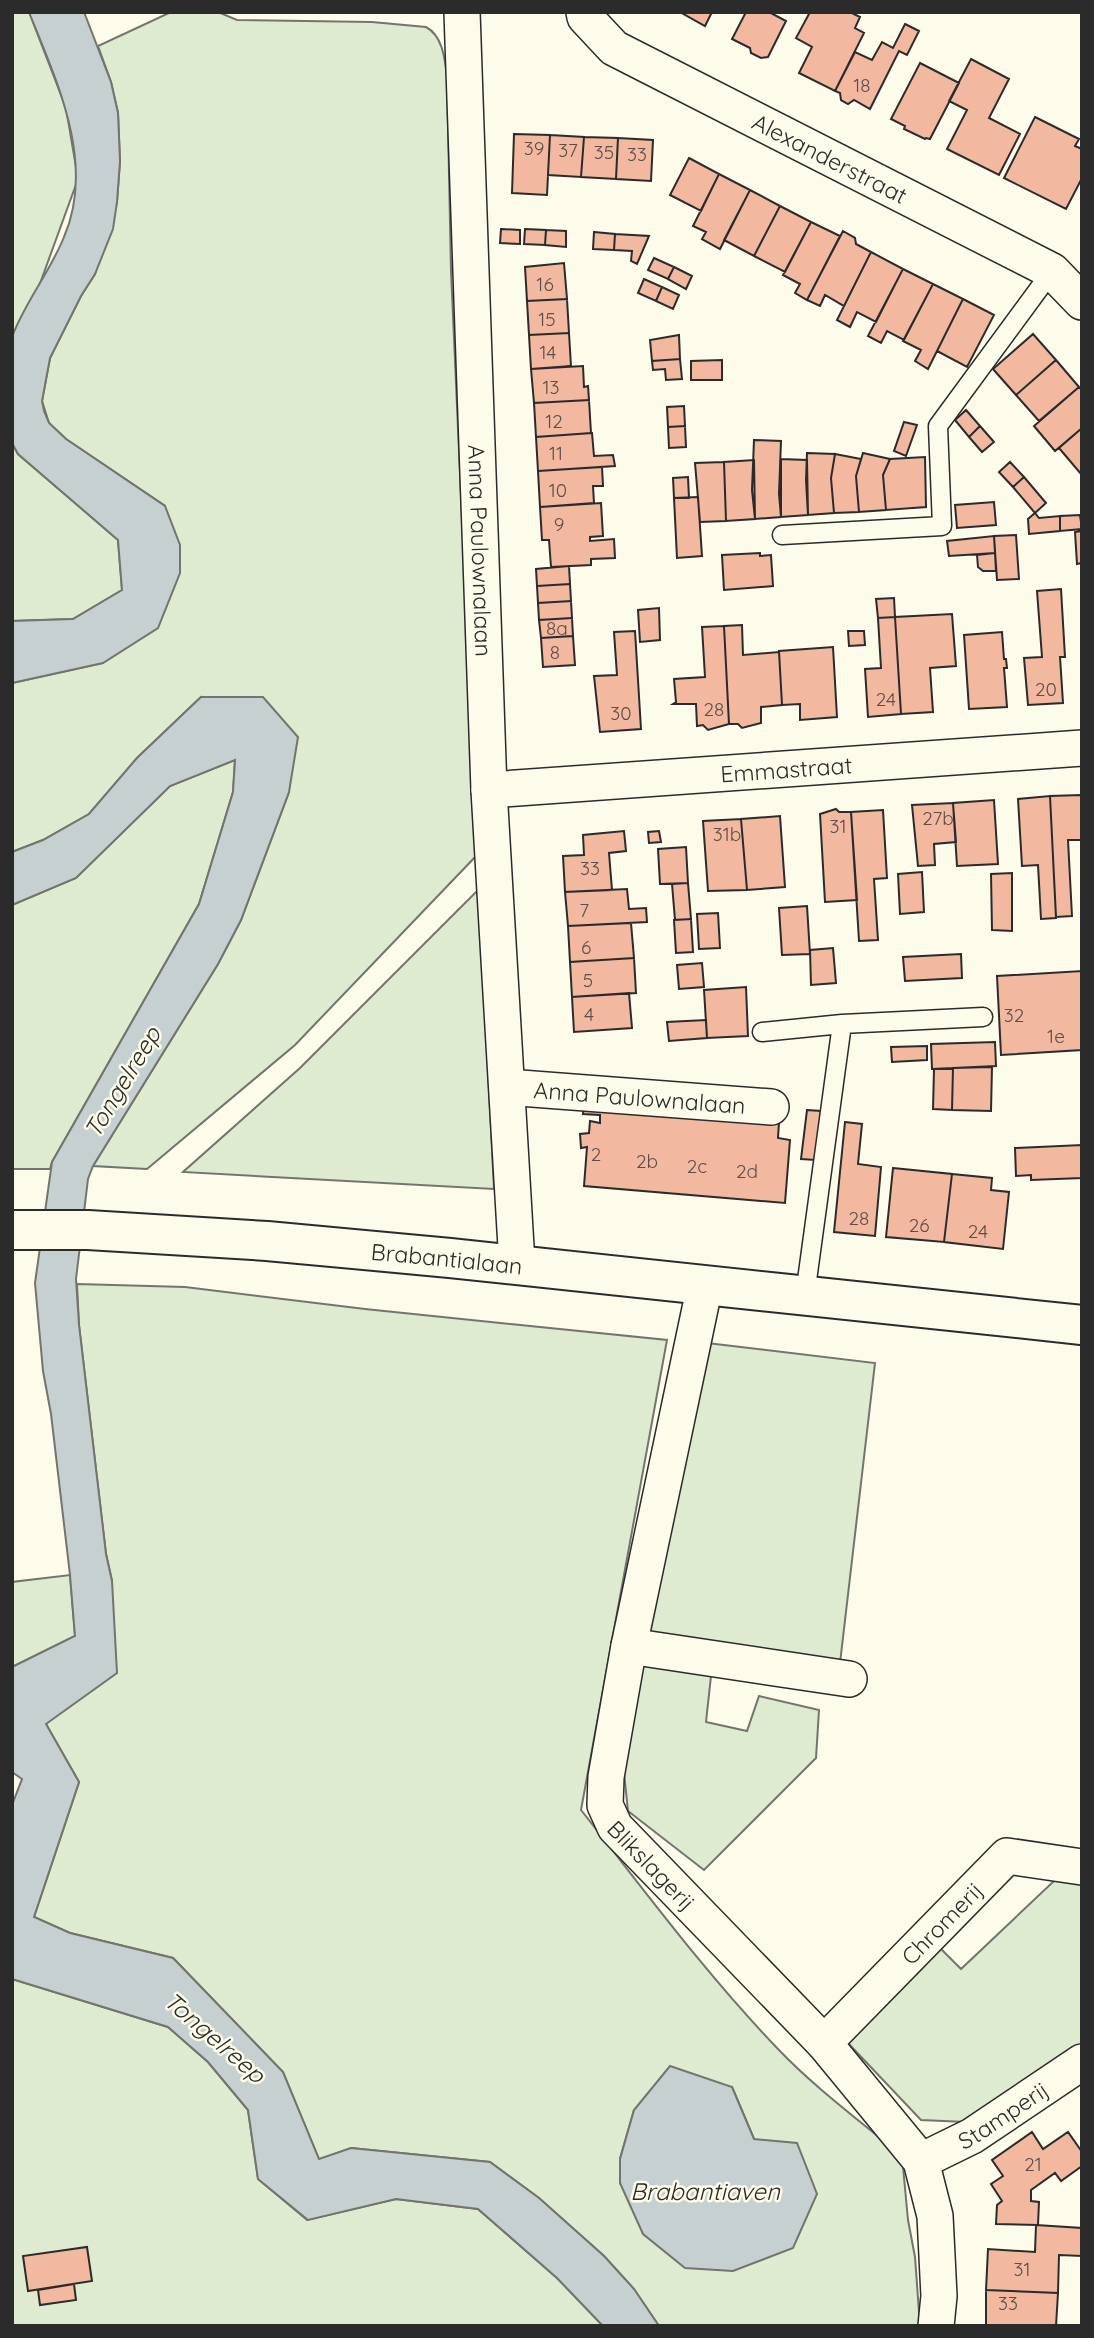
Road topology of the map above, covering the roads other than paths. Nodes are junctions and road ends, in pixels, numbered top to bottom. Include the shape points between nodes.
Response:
1 (462, 12) edge
2 (584, 12) edge
3 (1052, 271) junction
4 (1082, 302) edge
5 (782, 534) dead end
6 (1082, 748) edge
7 (489, 790) junction
8 (983, 1017) dead end
9 (842, 1024) junction
10 (762, 1032) dead end
11 (507, 1087) junction
12 (771, 1107) dead end
13 (14, 1230) edge
14 (517, 1264) junction
15 (705, 1285) junction
16 (804, 1295) junction
17 (1082, 1325) edge
18 (629, 1646) junction
19 (849, 1679) dead end
20 (1082, 1867) edge
21 (824, 2043) junction
22 (1082, 2062) edge
23 (921, 2161) junction
24 (936, 2326) edge

1 - 7 street, Anna Paulownalaan
2 - 3 street, Alexanderstraat via 614,47
3 - 4 street, Alexanderstraat
3 - 5 lane via 938,426 942,526
6 - 7 street, Emmastraat
7 - 11 street, Anna Paulownalaan
8 - 9 lane
9 - 10 lane
9 - 16 lane
11 - 12 street, Anna Paulownalaan
11 - 14 street, Anna Paulownalaan
13 - 14 street, Brabantialaan via 267,1241
14 - 15 street, Brabantialaan
15 - 16 street, Brabantialaan
15 - 18 street, Blikslagerij
16 - 17 street, Brabantialaan
18 - 19 street
18 - 21 street, Blikslagerij via 606,1777 605,1805 615,1827
20 - 21 street, Chromerij via 1007,1856
21 - 23 street, Blikslagerij
22 - 23 street, Stamperij via 972,2136
23 - 24 street, Blikslagerij via 935,2216

